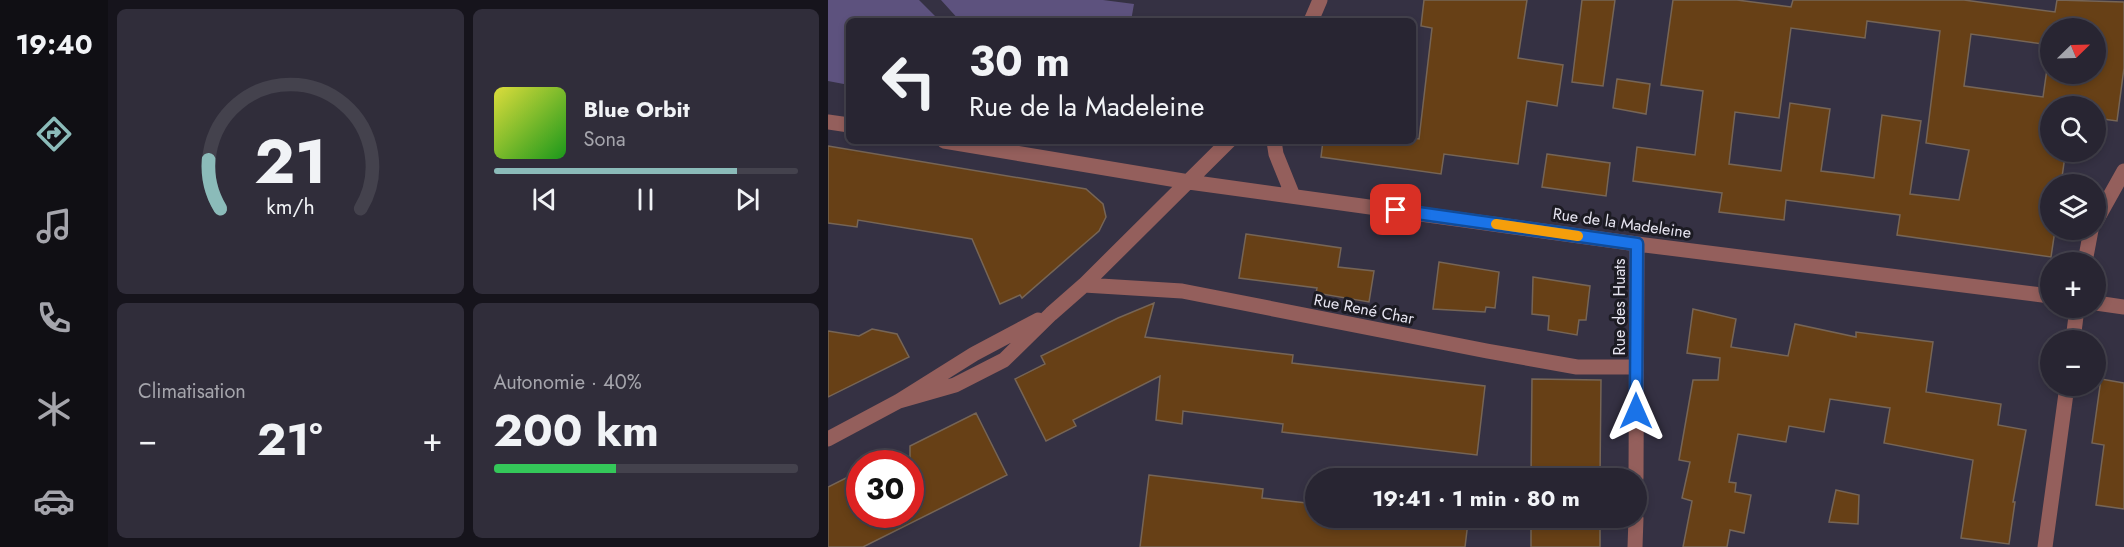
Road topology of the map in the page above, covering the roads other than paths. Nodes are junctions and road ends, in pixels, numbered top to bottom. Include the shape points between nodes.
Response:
1 (1318, 0) edge
2 (1312, 18) edge
3 (828, 122) edge
4 (846, 125) edge
5 (962, 144) edge
6 (1226, 144) edge
7 (1274, 144) edge
8 (2124, 171) edge
9 (1190, 182) junction
10 (1293, 196) junction
11 (2106, 203) edge
12 (1637, 244) junction
13 (1084, 285) junction
14 (2040, 295) edge
15 (2106, 304) edge
16 (2124, 307) edge
17 (1636, 367) junction
18 (2066, 396) edge
19 (828, 439) edge
20 (1636, 468) edge
21 (1636, 528) edge
22 (1635, 547) edge
23 (2045, 547) edge

1 - 2 street
3 - 4 street
5 - 9 street, Rue de la Madeleine
6 - 9 street
7 - 10 street
8 - 11 street
9 - 10 street, Rue de la Madeleine
9 - 13 street
10 - 12 street, Rue de la Madeleine
12 - 14 street, Rue de la Madeleine
12 - 17 street, Rue des Huats
13 - 17 street, Rue René Char via 1182,291 1577,367
13 - 19 street via 1004,360 955,385 899,400
15 - 16 street
17 - 20 street, Rue des Huats
18 - 23 street
21 - 22 street

